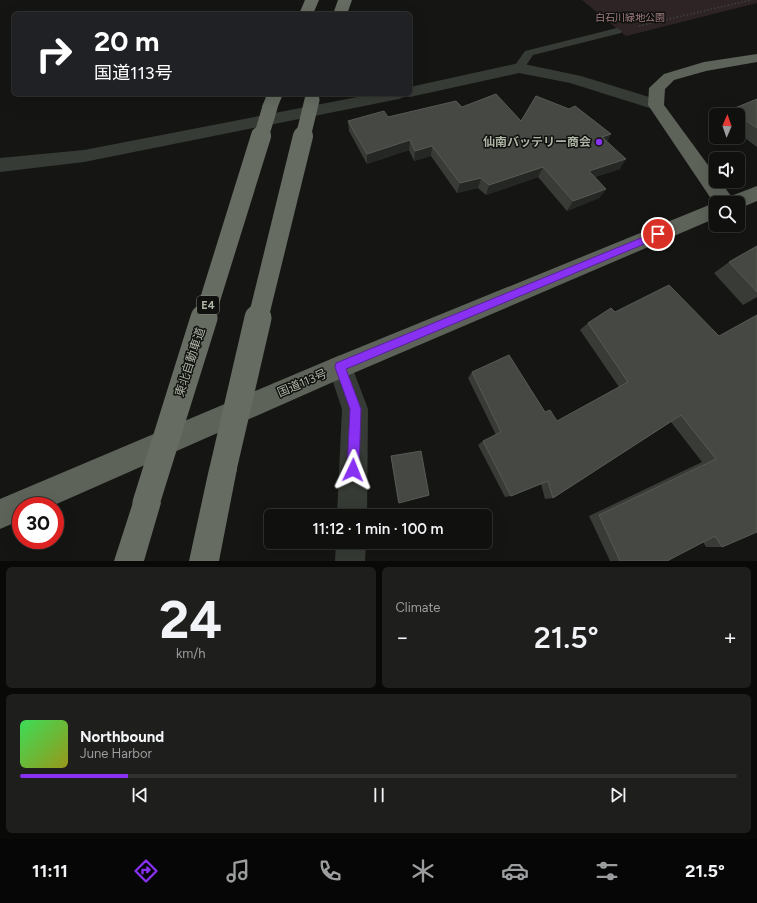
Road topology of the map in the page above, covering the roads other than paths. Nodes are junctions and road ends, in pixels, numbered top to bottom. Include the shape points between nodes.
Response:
1 (312, 0) edge
2 (345, 0) edge
3 (307, 12) edge
4 (341, 12) edge
5 (617, 31) road end
6 (757, 58) edge
7 (518, 68) junction
8 (412, 92) edge
9 (274, 96) edge
10 (313, 96) edge
11 (388, 96) edge
12 (656, 105) junction
13 (0, 165) edge
14 (757, 193) edge
15 (720, 196) edge
16 (745, 198) edge
17 (709, 213) edge
18 (340, 367) junction
19 (352, 509) edge
20 (0, 514) edge
21 (351, 549) edge
22 (128, 561) edge
23 (204, 561) edge
24 (350, 561) edge

1 - 3 highway
2 - 4 highway
5 - 7 lane via 529,53
6 - 12 highway via 704,67 669,77 657,88
7 - 8 street
7 - 12 street via 575,79
9 - 22 highway, 東北自動車道 / E4, bridge
10 - 23 highway, bridge via 223,468
11 - 13 street via 84,156
12 - 15 highway
14 - 16 highway
17 - 18 highway, 国道113号
18 - 19 street via 355,409
18 - 20 highway, 国道113号
21 - 24 street

